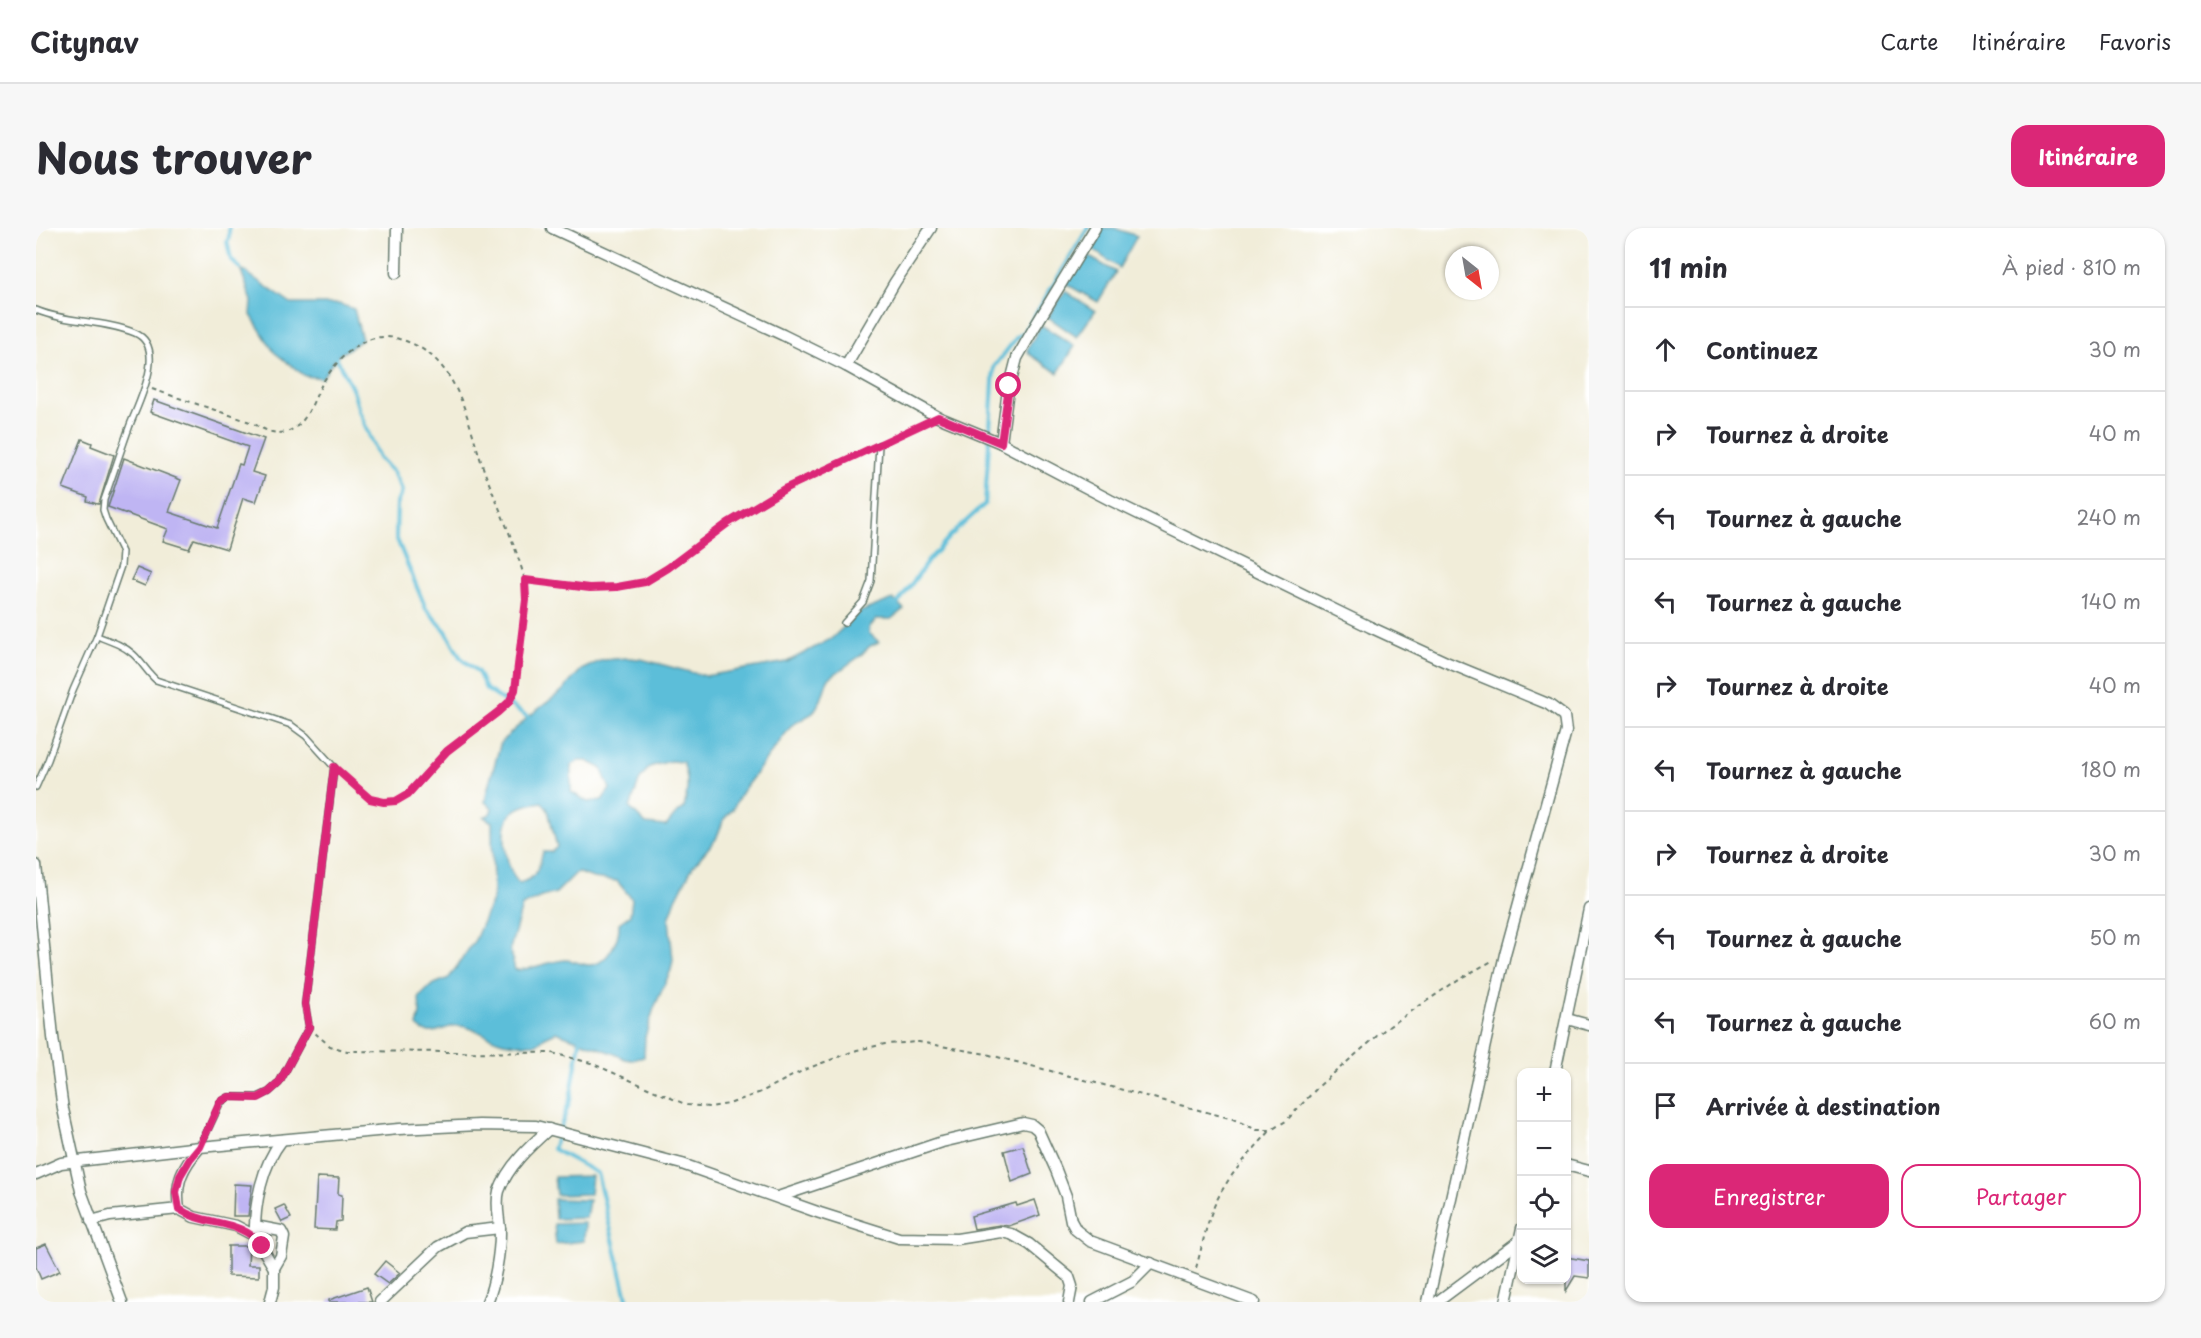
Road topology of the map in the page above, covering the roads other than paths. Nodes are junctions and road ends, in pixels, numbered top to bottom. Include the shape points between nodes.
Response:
1 (397, 228) edge
2 (552, 228) edge
3 (931, 228) edge
4 (1095, 228) edge
5 (396, 273) dead end
6 (36, 310) edge
7 (846, 366) junction
8 (1001, 443) junction
9 (879, 445) road end
10 (844, 623) dead end
11 (97, 636) junction
12 (36, 787) edge
13 (36, 865) edge
14 (1589, 909) edge
15 (1567, 1019) junction
16 (1589, 1025) edge
17 (1556, 1068) edge
18 (549, 1129) junction
19 (282, 1140) junction
20 (200, 1147) junction
21 (74, 1161) junction
22 (1571, 1166) edge
23 (1589, 1171) edge
24 (36, 1174) edge
25 (778, 1197) junction
26 (179, 1209) junction
27 (91, 1221) junction
28 (500, 1228) junction
29 (255, 1231) junction
30 (1517, 1242) edge
31 (1517, 1250) edge
32 (1151, 1263) junction
33 (274, 1268) junction
34 (1506, 1300) edge
35 (122, 1302) edge
36 (270, 1302) edge
37 (380, 1302) edge
38 (487, 1302) edge
39 (1069, 1302) edge
40 (1092, 1302) edge
41 (1254, 1302) edge
42 (1428, 1302) edge
43 (1437, 1302) edge
44 (1519, 1302) edge

1 - 5 street
2 - 7 street
3 - 7 street
4 - 8 street via 1017,358 1006,397
6 - 11 lane via 104,324 141,336 147,344 146,387 104,500 106,519 122,552 121,566
7 - 8 street via 938,417
8 - 42 street via 1360,622 1548,704 1564,716 1566,731 1505,954
9 - 10 lane via 871,581 863,602
11 - 12 lane
11 - 20 lane via 133,654 156,680 291,725 334,767 305,1004 309,1027 279,1083 269,1092 258,1098 229,1097 220,1102
13 - 21 street via 53,1036
14 - 15 street
15 - 16 street
15 - 17 street
18 - 19 street via 478,1125
18 - 25 street via 682,1164
18 - 28 street via 526,1151 502,1184 497,1199
19 - 20 street
19 - 29 street via 274,1150 260,1190
20 - 21 street
20 - 26 street via 180,1176 176,1192
21 - 24 street
21 - 27 street
22 - 23 street
25 - 32 street via 942,1142 1023,1123 1038,1130 1076,1230 1090,1241
25 - 39 street via 899,1238 957,1239 1011,1234 1069,1277
26 - 27 street
26 - 29 street via 194,1217
27 - 35 street
28 - 37 street via 465,1232 438,1247
28 - 38 street via 494,1281
29 - 33 street
29 - 33 street via 281,1231 281,1256
30 - 43 street
31 - 34 street
32 - 40 street via 1133,1281
32 - 41 street
33 - 36 street
34 - 44 street

